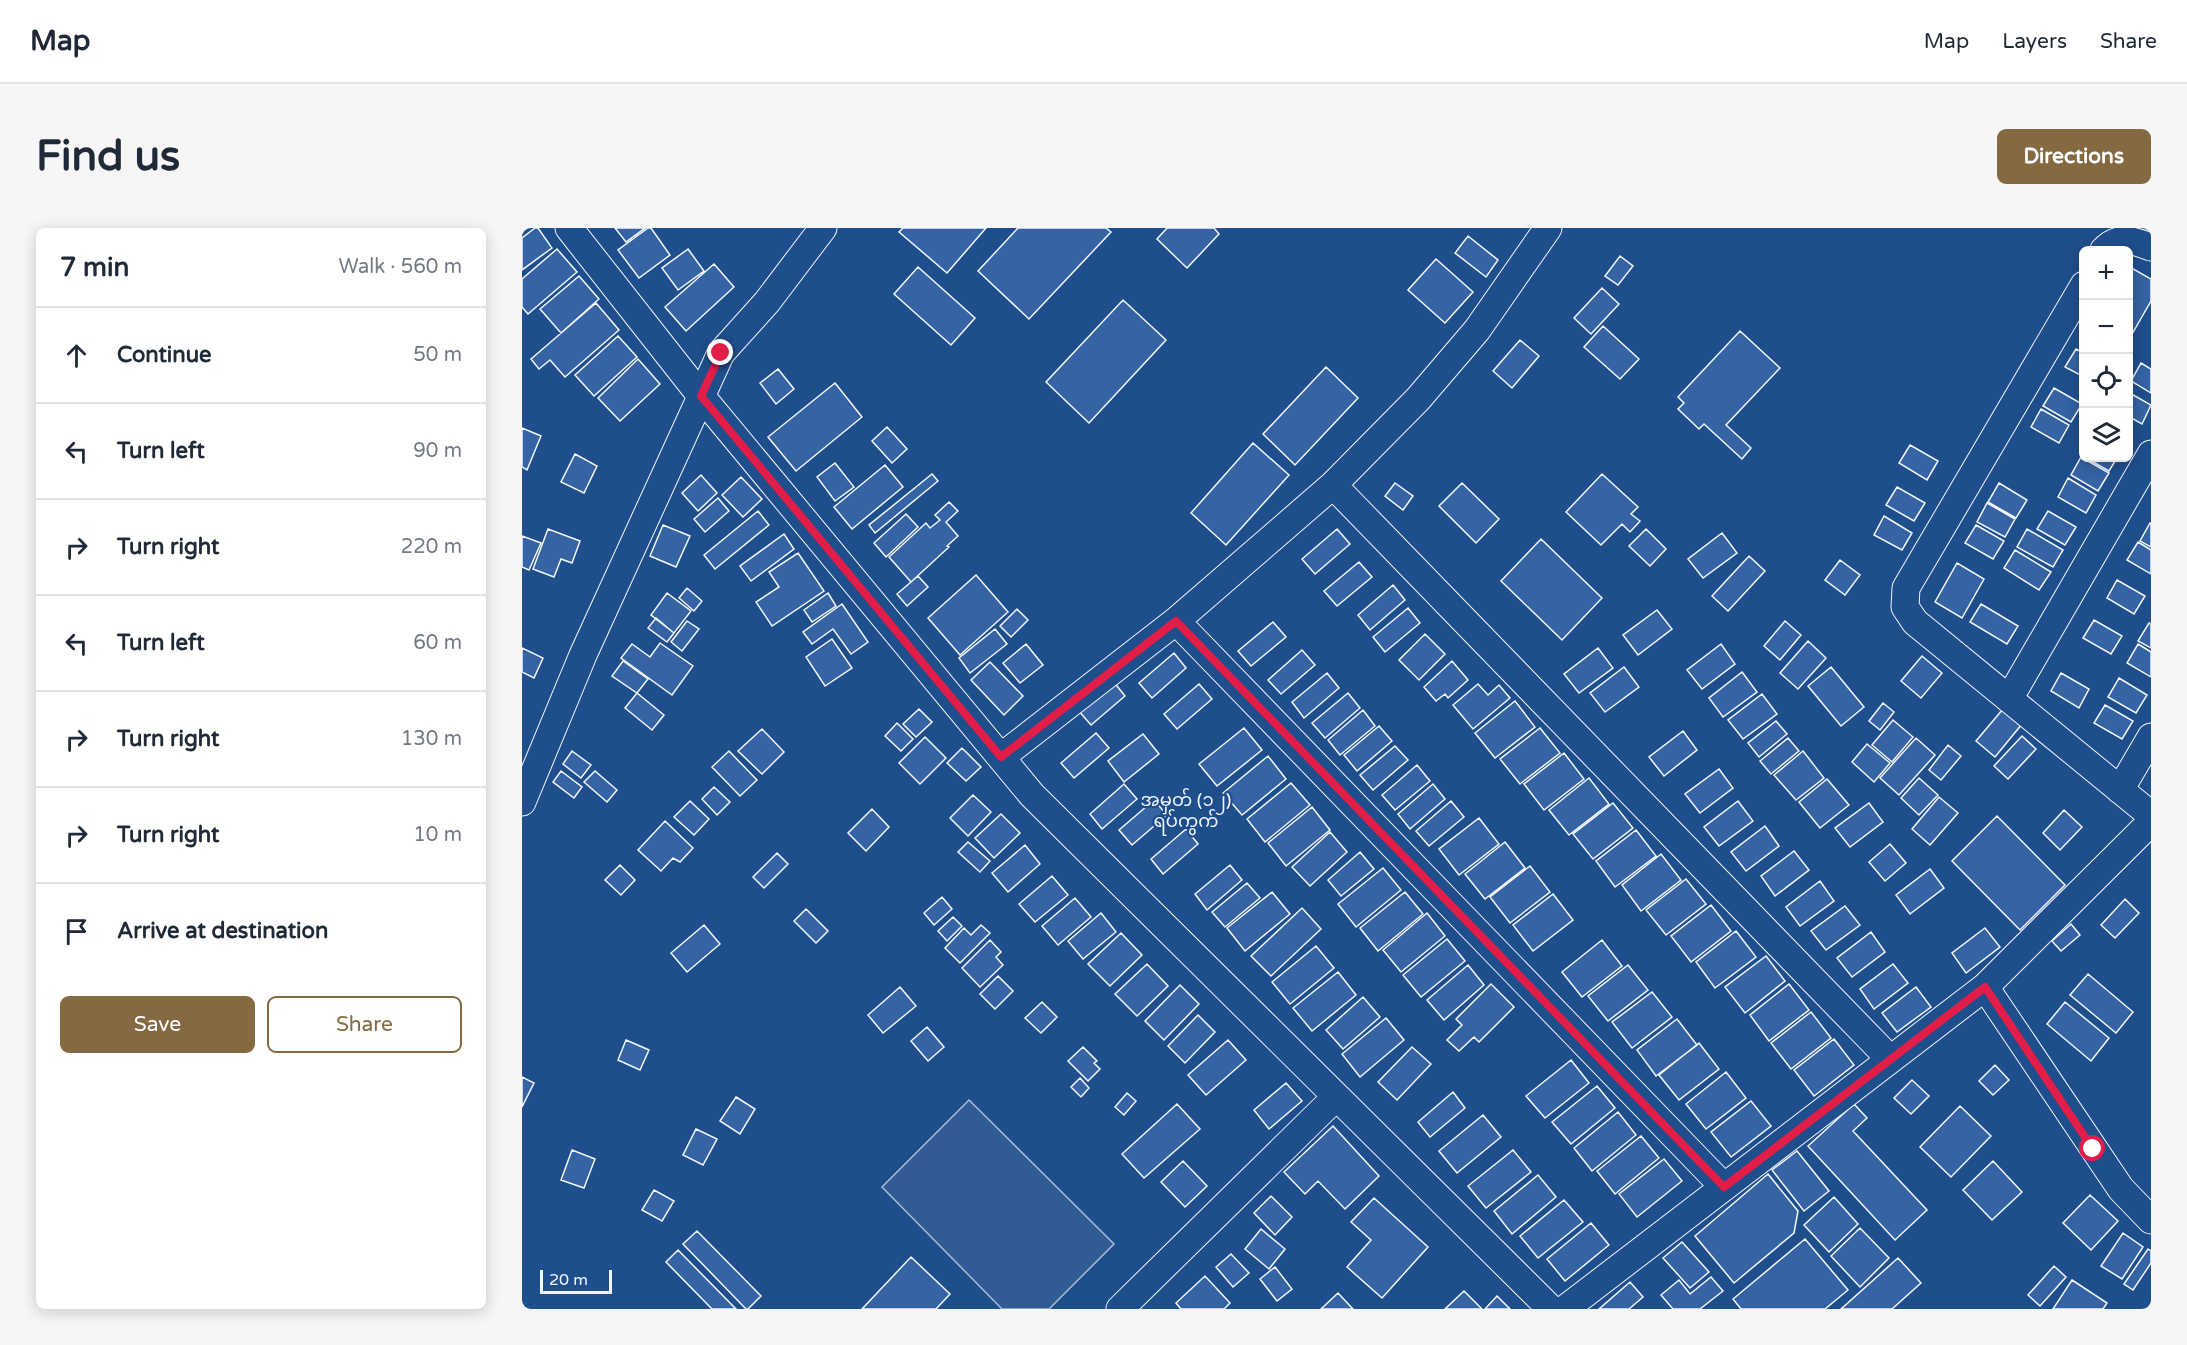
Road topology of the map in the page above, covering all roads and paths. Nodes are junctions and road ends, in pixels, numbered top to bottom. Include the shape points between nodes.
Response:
1 (569, 228) edge
2 (823, 228) edge
3 (1548, 228) edge
4 (2109, 246) edge
5 (2151, 247) edge
6 (2079, 294) edge
7 (701, 396) junction
8 (2151, 454) edge
9 (1333, 486) junction
10 (1176, 621) junction
11 (2009, 699) junction
12 (2151, 737) edge
13 (1001, 757) junction
14 (2120, 790) junction
15 (522, 802) edge
16 (2151, 815) edge
17 (2151, 822) edge
18 (1985, 987) junction
19 (1890, 1059) junction
20 (1336, 1097) junction
21 (1724, 1187) junction
22 (2151, 1220) edge
23 (1120, 1309) edge
24 (1551, 1309) edge
25 (1564, 1309) edge

1 - 7 street
2 - 7 street via 767,302 721,353
3 - 9 street via 1477,330 1418,399
4 - 5 street via 2116,241 2133,241
6 - 11 street via 1906,588 1905,607 1915,622
7 - 13 street
7 - 15 street via 583,655
8 - 11 street
9 - 10 street
9 - 19 street
10 - 13 street
10 - 21 street
11 - 14 street
12 - 14 street
13 - 20 street via 1032,795
14 - 16 street
17 - 18 street
18 - 19 street
18 - 22 street via 2121,1189
19 - 21 street
20 - 23 street
20 - 24 street
21 - 25 street

